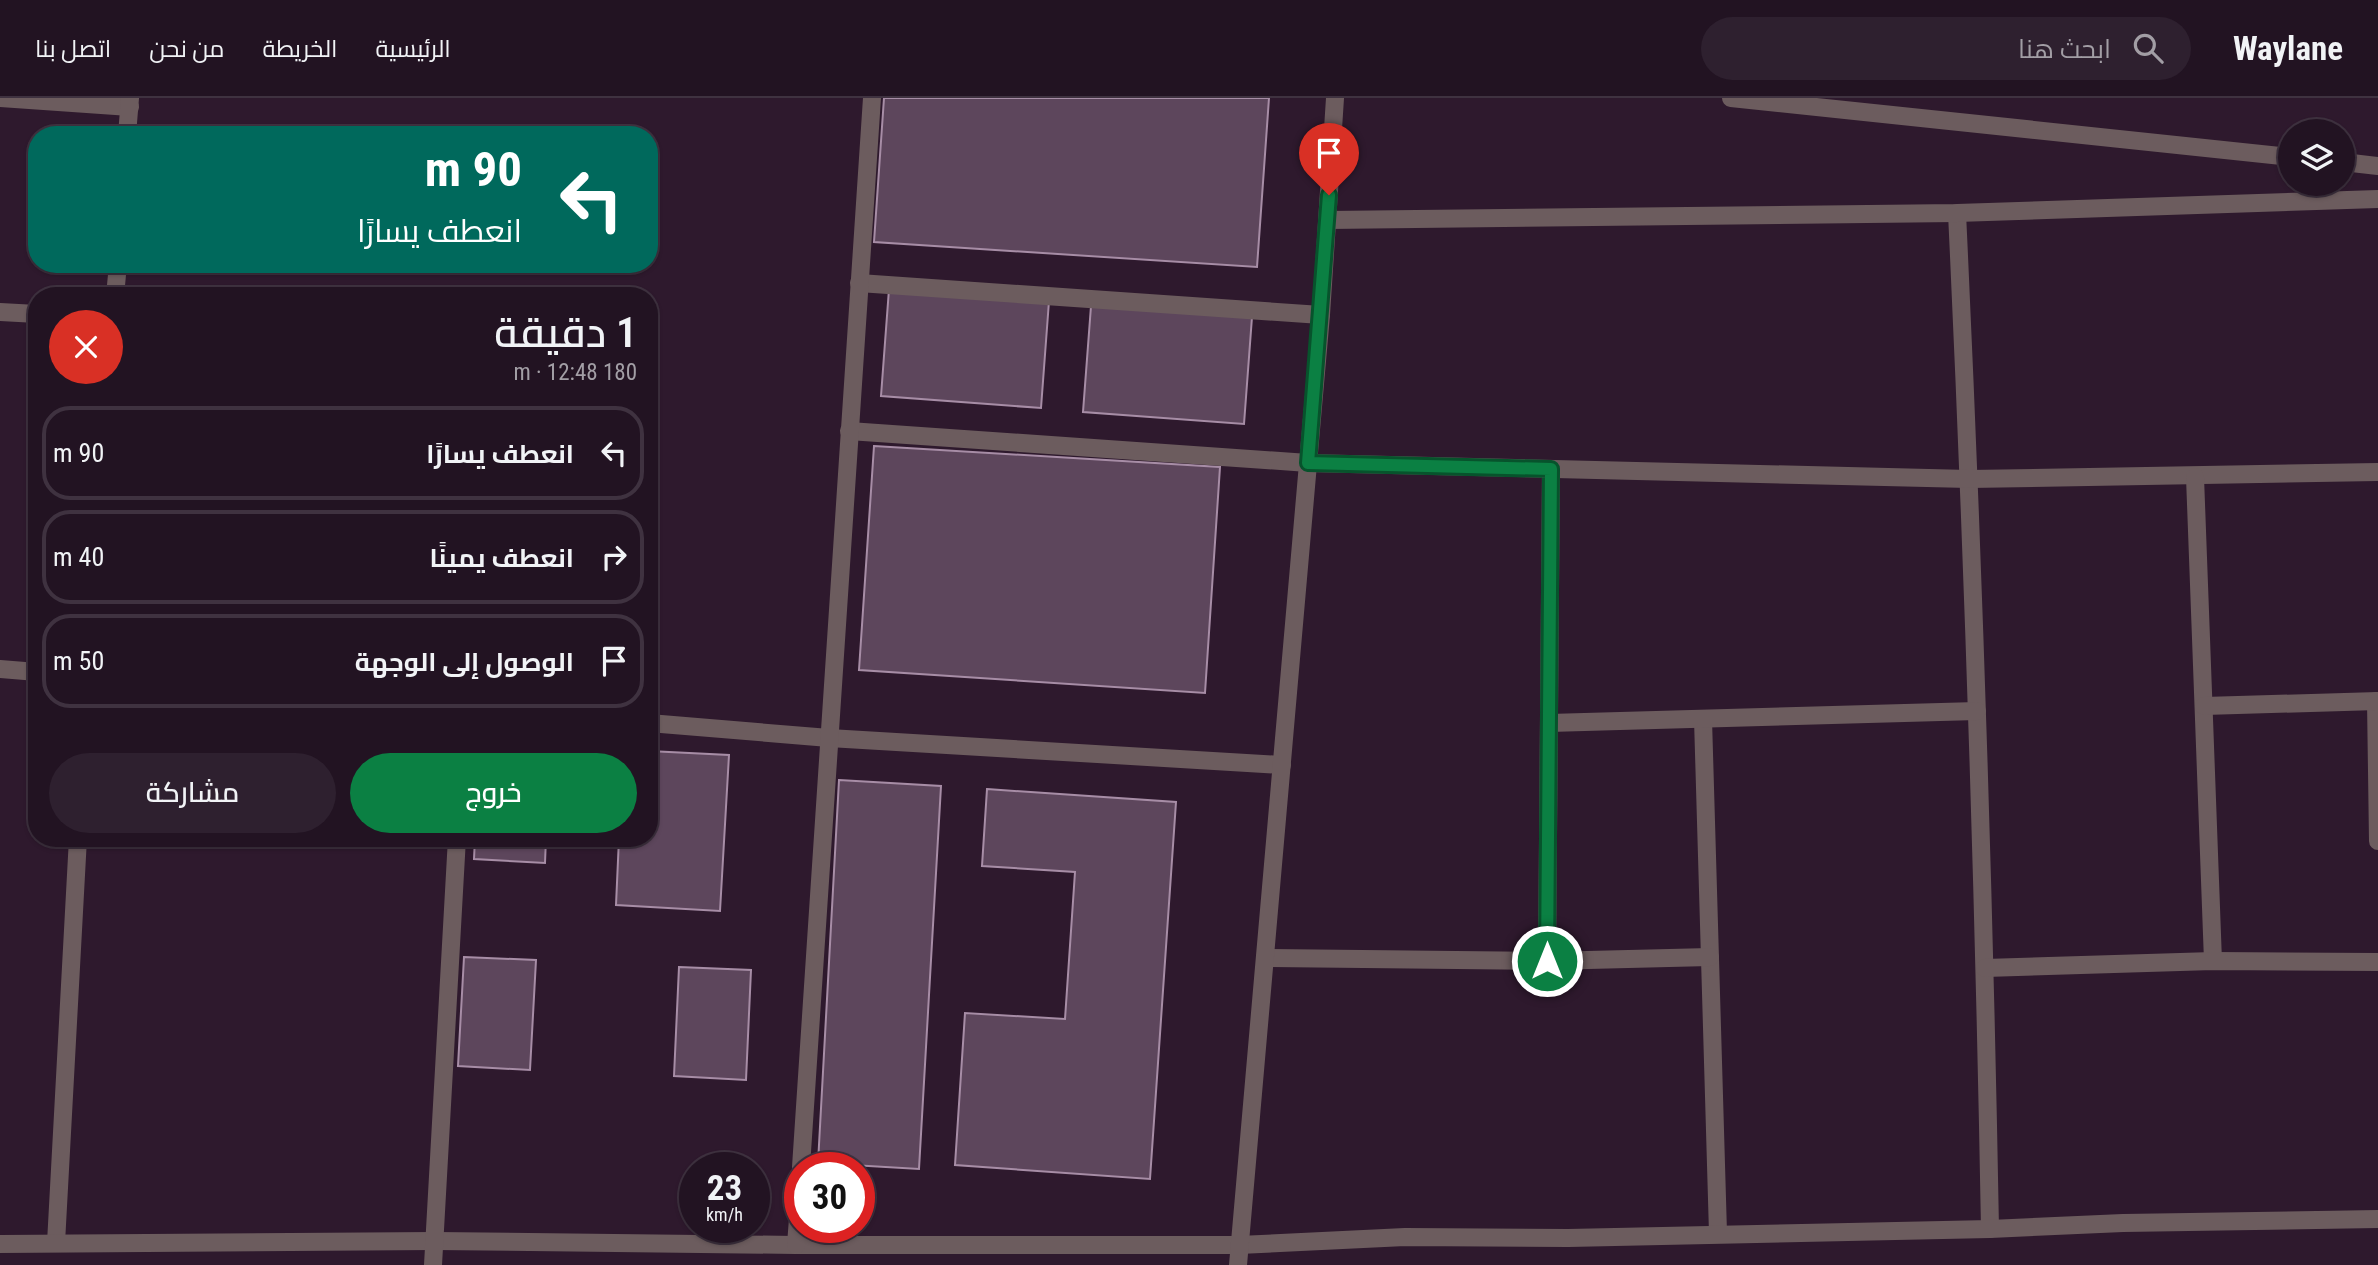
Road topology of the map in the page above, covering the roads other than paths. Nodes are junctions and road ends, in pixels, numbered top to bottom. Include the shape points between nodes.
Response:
1 (0, 98) edge
2 (872, 98) edge
3 (1335, 98) edge
4 (1731, 98) edge
5 (130, 103) edge
6 (129, 126) edge
7 (2278, 155) edge
8 (2355, 163) edge
9 (2378, 166) edge
10 (2378, 200) edge
11 (1957, 213) junction
12 (1328, 220) junction
13 (859, 283) junction
14 (0, 312) edge
15 (28, 314) edge
16 (1321, 315) junction
17 (849, 431) junction
18 (1308, 463) junction
19 (1551, 469) junction
20 (2378, 472) edge
21 (2195, 477) junction
22 (1969, 480) junction
23 (0, 669) edge
24 (28, 671) edge
25 (2377, 701) edge
26 (2203, 706) junction
27 (1977, 711) junction
28 (1703, 719) junction
29 (1549, 723) junction
30 (658, 724) edge
31 (829, 738) junction
32 (1282, 765) junction
33 (2378, 841) edge
34 (78, 847) edge
35 (457, 847) edge
36 (1710, 957) junction
37 (1265, 958) junction
38 (1547, 961) junction
39 (2213, 961) junction
40 (2378, 961) edge
41 (1985, 968) junction
42 (802, 1152) edge
43 (2378, 1219) edge
44 (1990, 1229) junction
45 (1718, 1233) junction
46 (435, 1241) junction
47 (56, 1243) junction
48 (0, 1244) edge
49 (796, 1245) joint
50 (1240, 1245) junction
51 (433, 1265) edge
52 (1238, 1265) edge

1 - 5 street
2 - 13 street
3 - 12 street
4 - 7 street
5 - 6 street
8 - 9 street
10 - 11 street
11 - 12 street
11 - 22 street
12 - 16 street
13 - 16 street
13 - 17 street
14 - 15 street
16 - 18 street
17 - 18 street
17 - 31 street
18 - 19 street
18 - 32 street
19 - 22 street
19 - 29 street
20 - 21 street
21 - 22 street
21 - 26 street
22 - 27 street
23 - 24 street
25 - 26 street
25 - 33 street
26 - 39 street
27 - 28 street
27 - 41 street
28 - 29 street
28 - 36 street
29 - 38 street
30 - 31 street
31 - 32 street
31 - 42 street
32 - 37 street
34 - 47 street
35 - 46 street
36 - 38 street
36 - 45 street
37 - 38 street
37 - 50 street
39 - 40 street
39 - 41 street
41 - 44 street
43 - 44 street
44 - 45 street
45 - 50 street via 1405,1237
46 - 47 street
46 - 49 street
46 - 51 street
47 - 48 street
49 - 50 street
50 - 52 street

